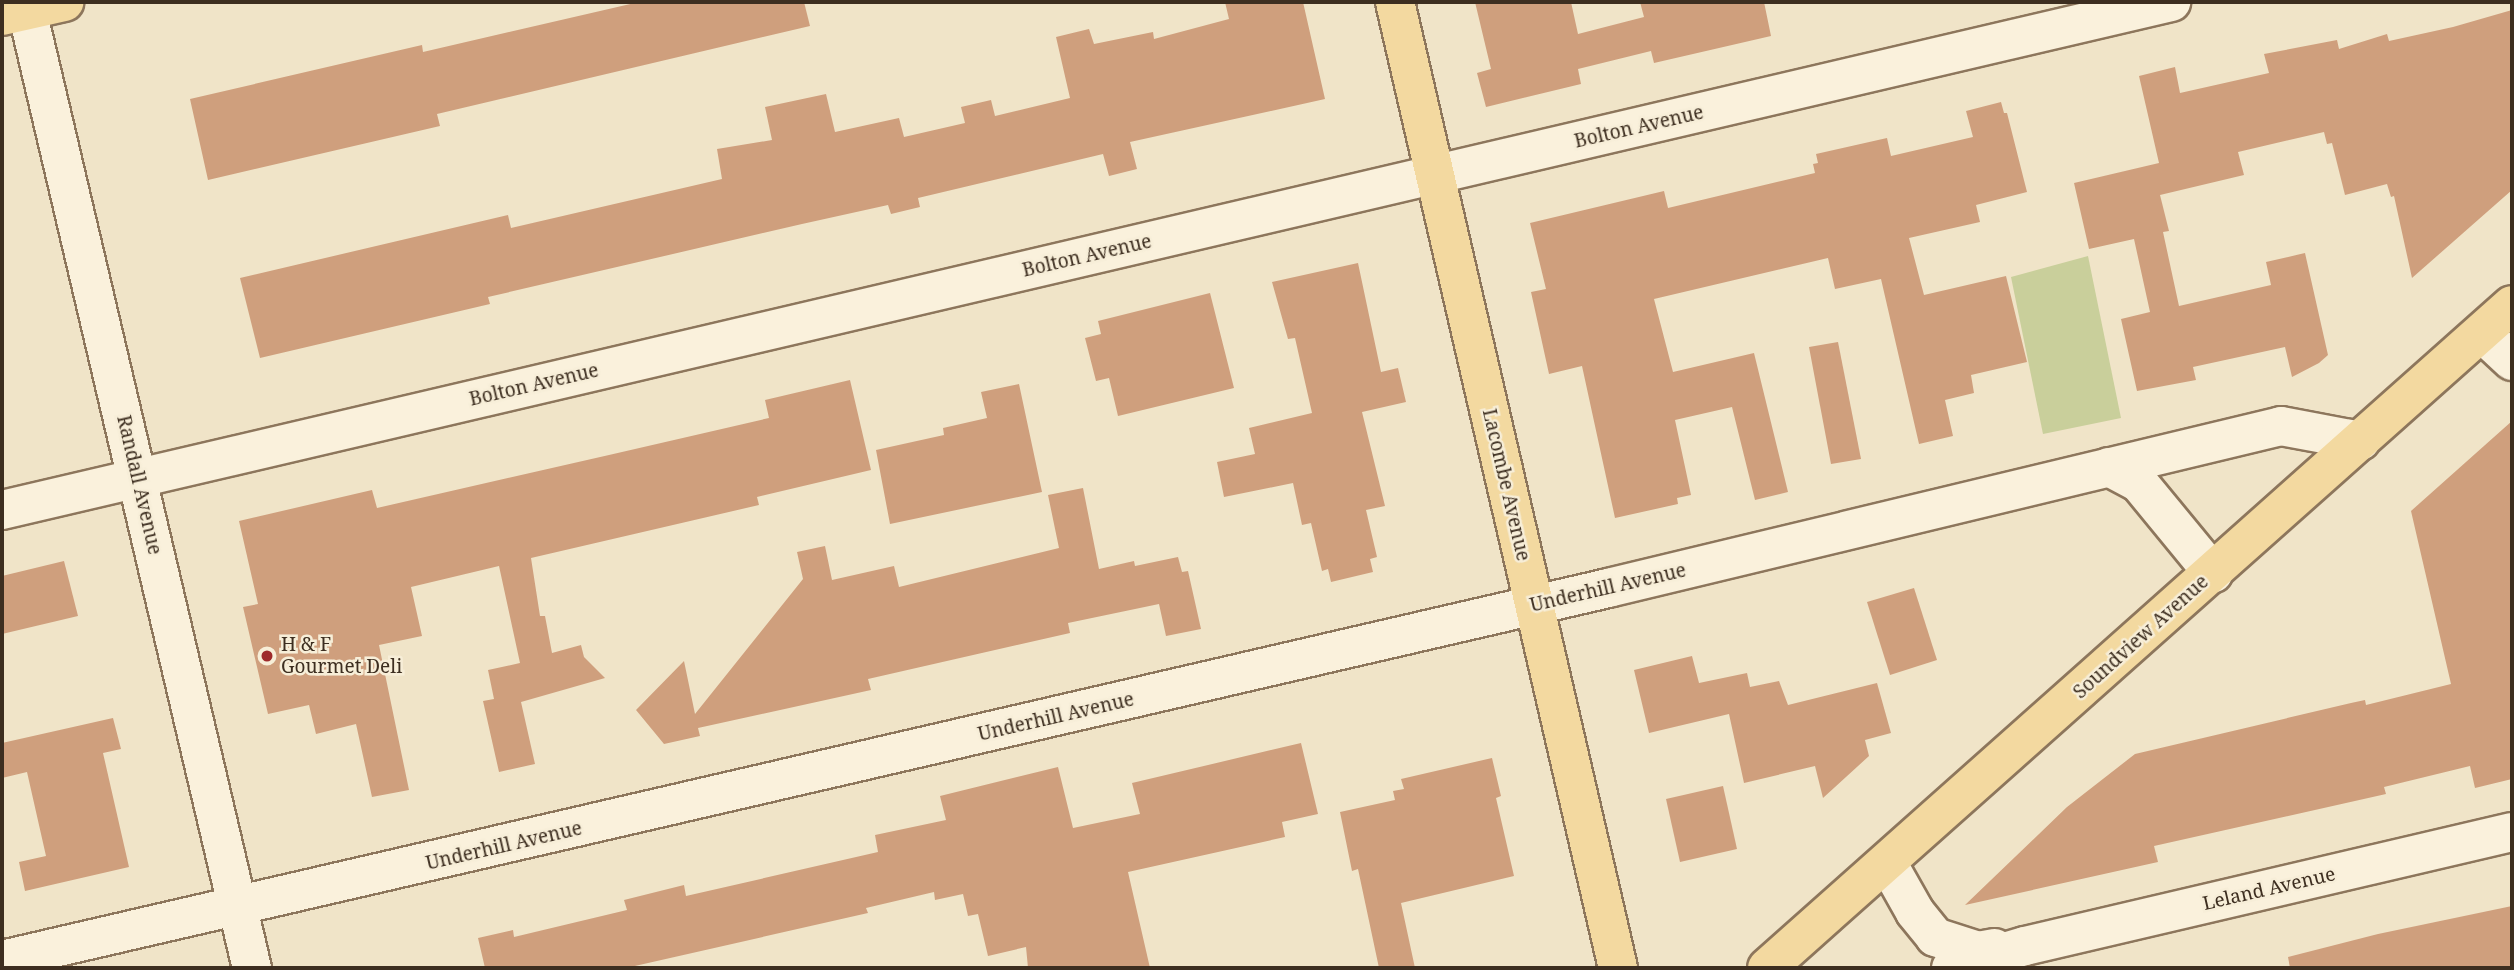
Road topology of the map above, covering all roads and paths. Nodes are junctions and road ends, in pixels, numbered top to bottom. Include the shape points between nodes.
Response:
1 (64, 2) edge
2 (1395, 2) edge
3 (2171, 2) edge
4 (18, 9) edge
5 (1433, 176) junction
6 (2512, 305) edge
7 (2482, 333) junction
8 (2512, 361) edge
9 (2361, 441) junction
10 (2109, 467) junction
11 (137, 476) junction
12 (2, 510) edge
13 (2213, 572) junction
14 (1533, 605) junction
15 (2512, 832) edge
16 (1888, 864) junction
17 (238, 906) junction
18 (2025, 946) junction
19 (2, 960) edge
20 (251, 968) edge
21 (1618, 968) edge
22 (1768, 968) edge
23 (1951, 968) edge

1 - 4 main road
2 - 5 main road, Lacombe Avenue
3 - 5 street, Bolton Avenue
4 - 11 street, Randall Avenue
5 - 11 street, Bolton Avenue
5 - 14 main road, Lacombe Avenue
6 - 7 main road, Soundview Avenue
7 - 8 street
7 - 9 main road, Soundview Avenue
9 - 10 street, Underhill Avenue via 2281,426
9 - 13 main road, Soundview Avenue
10 - 13 street via 2139,483
10 - 14 street, Underhill Avenue
11 - 12 street, Bolton Avenue
11 - 17 street, Randall Avenue
13 - 16 main road, Soundview Avenue
14 - 17 street, Underhill Avenue
14 - 21 main road, Lacombe Avenue
15 - 18 street, Leland Avenue
16 - 18 street, Leland Avenue via 1935,937 1978,951
16 - 22 main road, Soundview Avenue
17 - 19 street, Underhill Avenue
17 - 20 street, Randall Avenue
18 - 23 street, Leland Avenue

